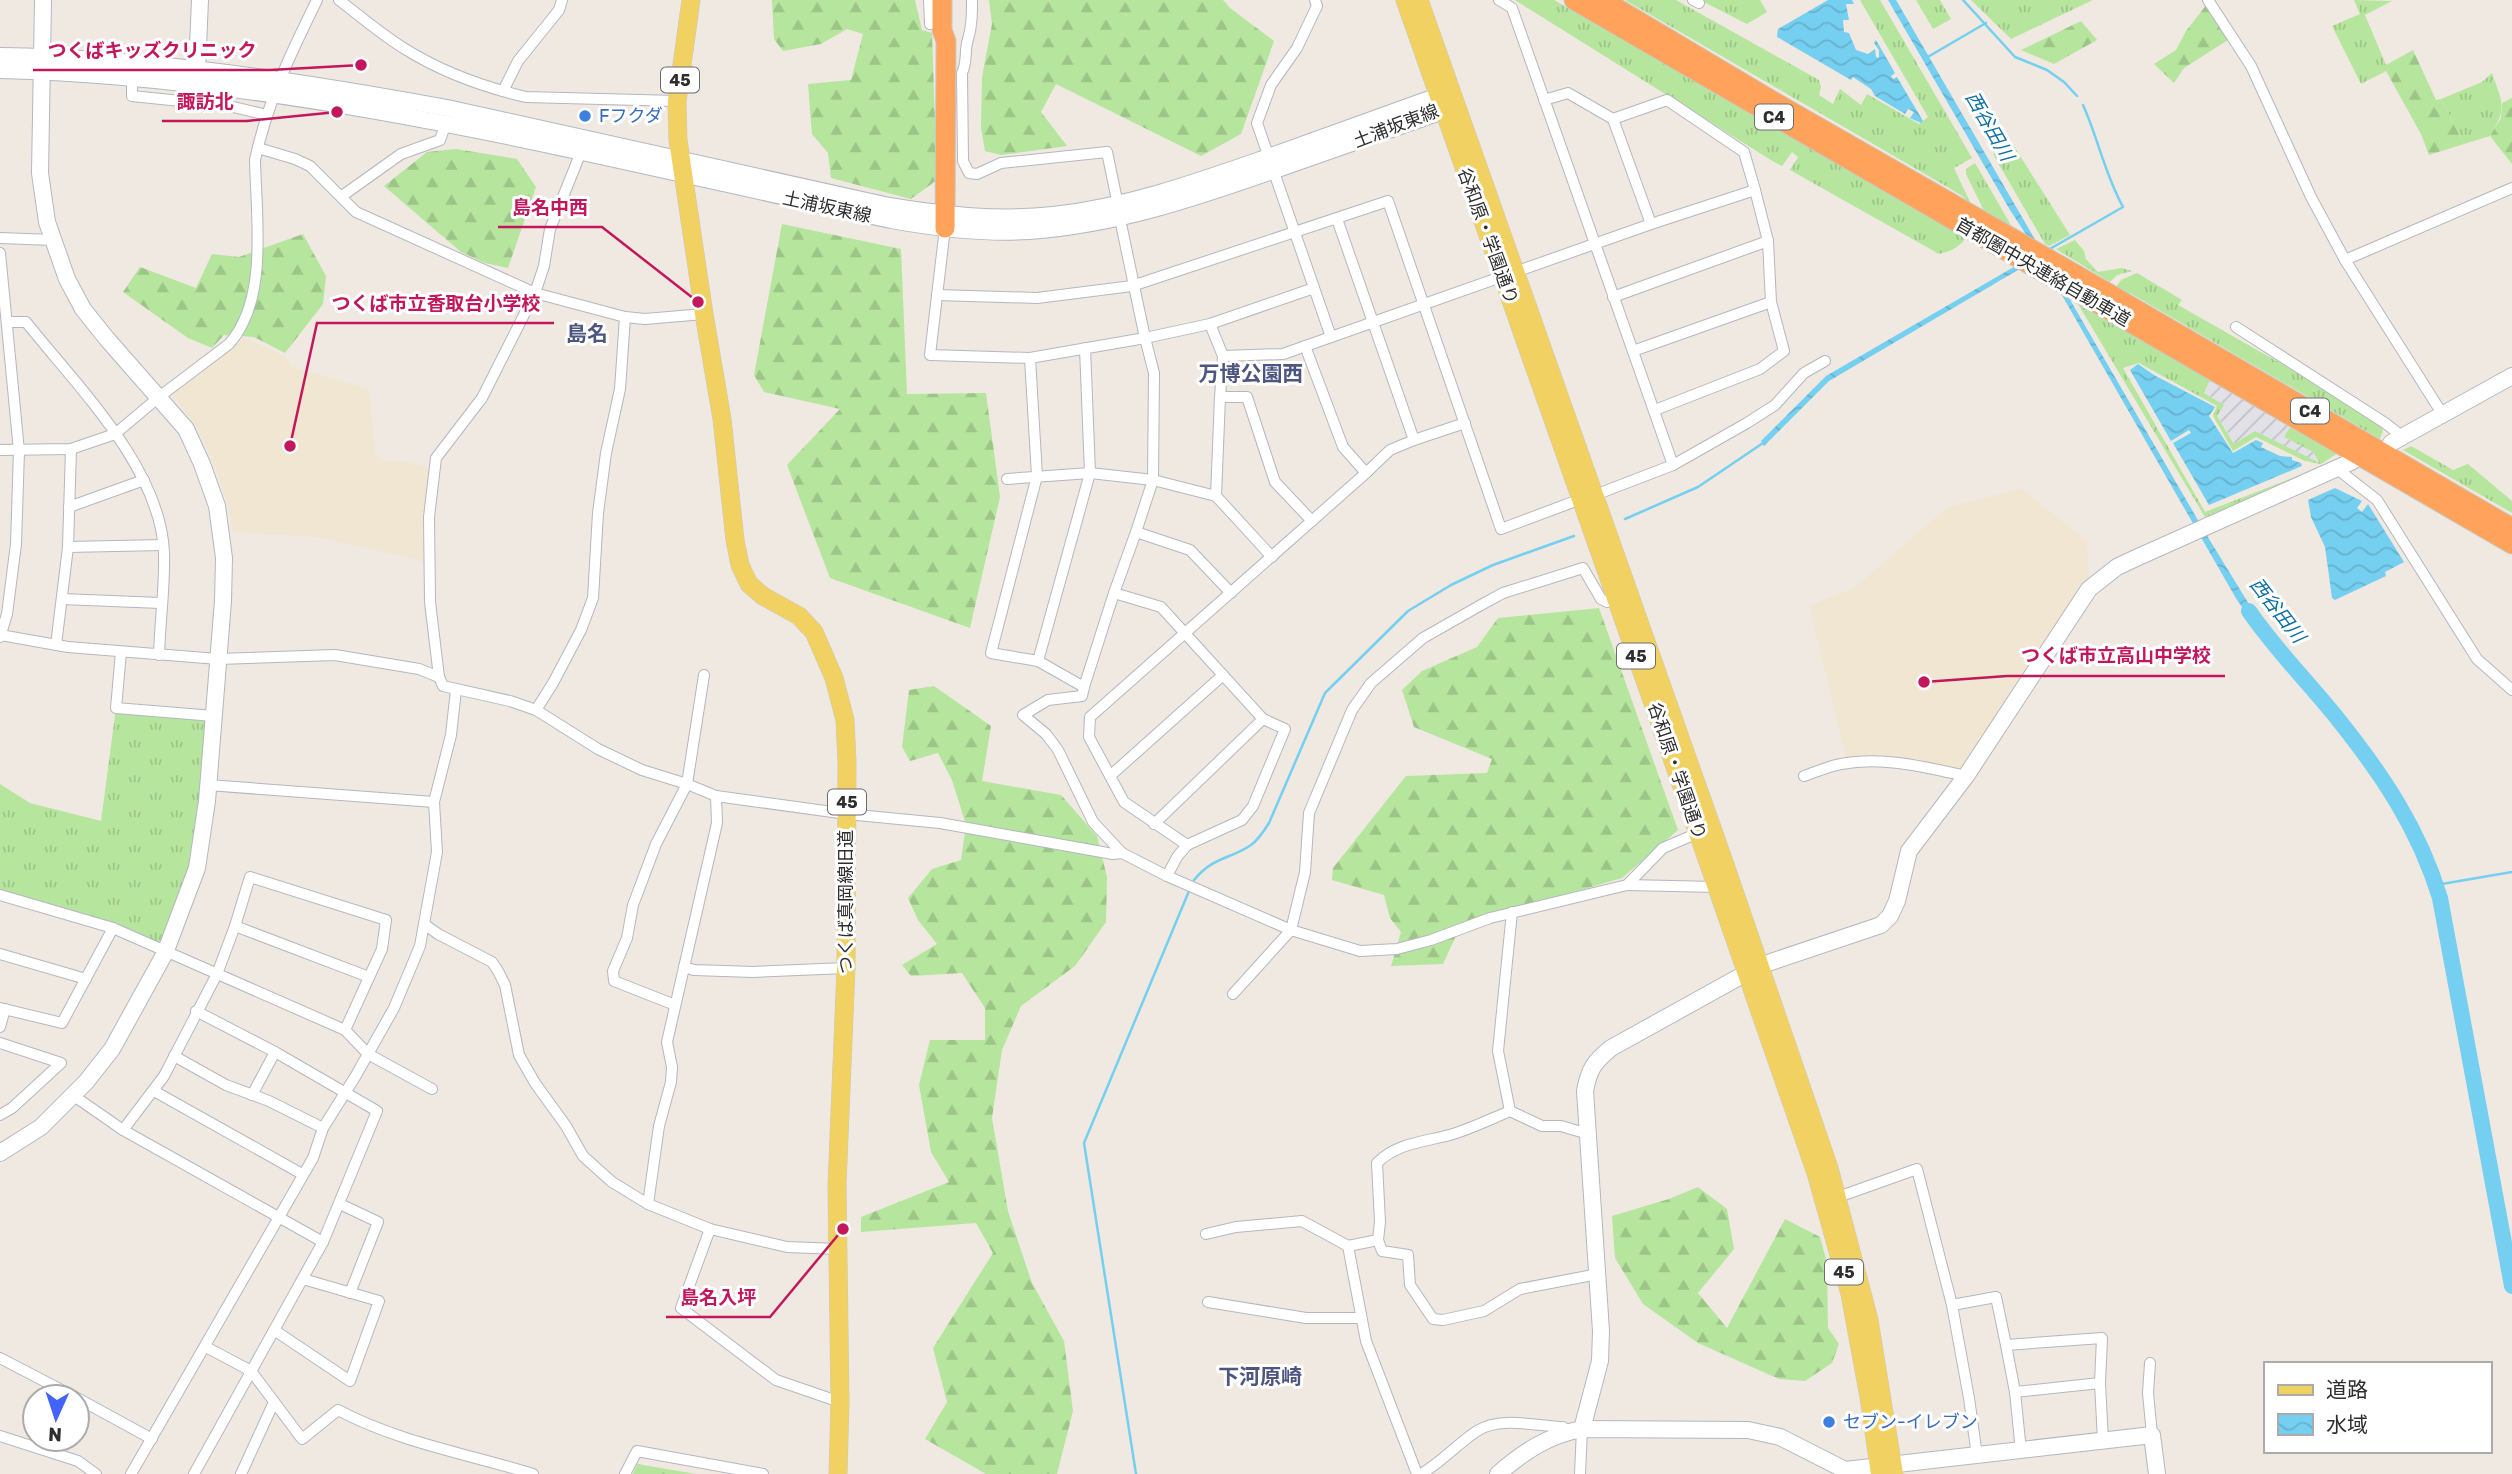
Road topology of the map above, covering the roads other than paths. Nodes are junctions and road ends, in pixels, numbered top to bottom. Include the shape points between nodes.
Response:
1 (43, 0) edge
2 (200, 0) edge
3 (317, 0) edge
4 (339, 0) edge
5 (562, 0) edge
6 (691, 0) edge
7 (929, 0) edge
8 (942, 0) edge
9 (951, 0) edge
10 (972, 0) edge
11 (1315, 0) edge
12 (1405, 0) edge
13 (1419, 0) edge
14 (1499, 0) edge
15 (1574, 0) edge
16 (1603, 0) edge
17 (2208, 0) edge
18 (930, 24) dead end
19 (946, 41) junction
20 (0, 56) edge
21 (42, 65) junction
22 (0, 70) edge
23 (197, 70) junction
24 (132, 78) junction
25 (276, 87) junction
26 (503, 91) junction
27 (1544, 100) junction
28 (677, 101) junction
29 (1445, 102) junction
30 (267, 115) junction
31 (1613, 119) junction
32 (446, 123) junction
33 (258, 148) junction
34 (581, 152) junction
35 (1271, 164) junction
36 (683, 168) junction
37 (2512, 188) edge
38 (1755, 190) junction
39 (342, 196) junction
40 (1119, 212) junction
41 (1337, 219) junction
42 (946, 221) junction
43 (1651, 224) junction
44 (1293, 233) junction
45 (0, 238) edge
46 (53, 240) junction
47 (1768, 241) junction
48 (1595, 244) junction
49 (0, 253) edge
50 (2345, 260) junction
51 (1509, 274) junction
52 (1132, 286) junction
53 (1314, 288) junction
54 (535, 293) junction
55 (937, 295) junction
56 (1613, 297) junction
57 (1771, 302) junction
58 (1424, 305) junction
59 (704, 314) junction
60 (625, 317) junction
61 (8, 322) junction
62 (1373, 322) junction
63 (1210, 324) junction
64 (2236, 327) dead end
65 (1331, 337) junction
66 (1144, 338) junction
67 (1305, 346) junction
68 (1085, 348) junction
69 (1633, 351) junction
70 (1223, 356) junction
71 (1030, 358) junction
72 (1825, 361) dead end
73 (2512, 376) edge
74 (159, 397) junction
75 (1220, 397) junction
76 (1655, 410) junction
77 (2443, 415) junction
78 (1465, 423) junction
79 (115, 433) junction
80 (1414, 440) junction
81 (2397, 440) joint
82 (71, 449) junction
83 (0, 450) edge
84 (19, 451) junction
85 (2353, 461) dead end
86 (1673, 465) junction
87 (2336, 468) junction
88 (1090, 473) junction
89 (1366, 473) junction
90 (1037, 476) junction
91 (1007, 479) dead end
92 (144, 480) junction
93 (1153, 480) junction
94 (1216, 496) junction
95 (1588, 497) junction
96 (69, 507) junction
97 (1312, 521) junction
98 (2512, 528) edge
99 (1136, 532) junction
100 (2512, 544) edge
101 (163, 545) junction
102 (68, 547) junction
103 (1272, 557) junction
104 (1114, 593) junction
105 (1231, 593) junction
106 (62, 599) junction
107 (1616, 599) junction
108 (161, 603) junction
109 (1187, 633) junction
110 (0, 636) edge
111 (56, 645) junction
112 (121, 652) junction
113 (159, 655) junction
114 (218, 659) junction
115 (1038, 661) junction
116 (705, 674) dead end
117 (1223, 676) junction
118 (439, 677) junction
119 (1084, 687) junction
120 (456, 690) junction
121 (2512, 690) edge
122 (536, 710) junction
123 (214, 716) junction
124 (1264, 719) junction
125 (1110, 776) junction
126 (1804, 776) dead end
127 (1966, 776) junction
128 (687, 784) junction
129 (208, 785) junction
130 (716, 796) junction
131 (434, 802) junction
132 (847, 814) junction
133 (1154, 824) junction
134 (1698, 832) junction
135 (1187, 845) junction
136 (1122, 853) junction
137 (1167, 876) junction
138 (1626, 885) junction
139 (1717, 887) junction
140 (0, 895) edge
141 (1512, 912) junction
142 (424, 924) junction
143 (235, 926) junction
144 (113, 928) junction
145 (1291, 930) junction
146 (165, 953) junction
147 (0, 954) edge
148 (684, 967) junction
149 (846, 968) junction
150 (1753, 969) junction
151 (217, 974) junction
152 (369, 977) junction
153 (86, 979) junction
154 (1233, 994) dead end
155 (675, 1005) junction
156 (3, 1008) edge
157 (196, 1011) junction
158 (0, 1027) edge
159 (345, 1030) junction
160 (0, 1043) edge
161 (275, 1052) junction
162 (368, 1054) junction
163 (174, 1056) junction
164 (432, 1089) dead end
165 (154, 1091) junction
166 (344, 1093) junction
167 (252, 1095) junction
168 (74, 1096) junction
169 (1510, 1111) junction
170 (0, 1115) edge
171 (323, 1128) junction
172 (123, 1130) junction
173 (1588, 1134) junction
174 (0, 1153) edge
175 (302, 1174) junction
176 (1838, 1197) junction
177 (340, 1203) junction
178 (648, 1204) junction
179 (279, 1218) junction
180 (710, 1229) junction
181 (1206, 1234) dead end
182 (1378, 1240) junction
183 (323, 1242) junction
184 (1348, 1246) junction
185 (838, 1249) junction
186 (1598, 1274) junction
187 (303, 1279) junction
188 (350, 1293) junction
189 (1208, 1302) dead end
190 (1952, 1305) junction
191 (1361, 1318) junction
192 (274, 1330) junction
193 (2006, 1345) junction
194 (206, 1347) junction
195 (0, 1358) edge
196 (2150, 1363) dead end
197 (251, 1371) junction
198 (51, 1383) edge
199 (2100, 1383) junction
200 (2015, 1392) junction
201 (274, 1402) junction
202 (840, 1402) junction
203 (91, 1405) edge
204 (1575, 1431) junction
205 (0, 1436) edge
206 (2152, 1436) junction
207 (152, 1439) junction
208 (2103, 1441) junction
209 (2021, 1451) junction
210 (1977, 1456) junction
211 (1887, 1470) edge
212 (1844, 1472) edge
213 (96, 1474) edge
214 (131, 1474) edge
215 (194, 1474) edge
216 (241, 1474) edge
217 (533, 1474) edge
218 (625, 1474) edge
219 (763, 1474) edge
220 (838, 1474) edge
221 (1419, 1474) edge
222 (1498, 1474) edge
223 (1580, 1474) edge
224 (2157, 1474) edge

1 - 21 street
2 - 23 street
3 - 25 street
4 - 26 street via 404,48 450,73
5 - 26 street via 518,61
6 - 28 main road, つくば真岡線旧道 / 45
7 - 18 street
8 - 19 highway
9 - 19 highway
10 - 40 street via 972,31 962,73 965,169 977,174 1001,163 1107,152
11 - 35 street via 1317,6 1272,85 1257,123
12 - 29 main road, 谷和原・学園通り / 45
13 - 29 main road, 谷和原・学園通り / 45
14 - 27 street via 1512,8
15 - 100 highway, 首都圏中央連絡自動車道 / C4
16 - 98 highway, 首都圏中央連絡自動車道 / C4
17 - 50 street via 2251,66
19 - 42 highway
20 - 21 street, 土浦坂東線
21 - 22 street, 土浦坂東線
21 - 23 street, 土浦坂東線
21 - 24 street, 土浦坂東線
21 - 46 street via 41,188
23 - 25 street, 土浦坂東線
24 - 25 street, 土浦坂東線
24 - 30 street via 132,96 229,106
25 - 30 street
25 - 32 street, 土浦坂東線
25 - 36 street, 土浦坂東線 via 447,108
26 - 28 street via 526,97
27 - 31 street via 1568,93
27 - 48 street
28 - 36 main road, つくば真岡線旧道 / 45
29 - 35 street, 土浦坂東線
29 - 51 main road, 谷和原・学園通り / 45
30 - 33 street
31 - 38 street via 1667,100 1744,152
31 - 43 street
32 - 34 street, 土浦坂東線
32 - 39 street via 440,139 401,154
33 - 39 street via 310,166
33 - 74 street via 257,268 247,316 229,344
34 - 36 street, 土浦坂東線
34 - 54 street via 550,229
35 - 40 street, 土浦坂東線 via 1169,191
35 - 44 street
36 - 42 street, 土浦坂東線 via 889,205
36 - 59 main road, つくば真岡線旧道 / 45
37 - 50 street
38 - 43 street
38 - 47 street
39 - 54 street via 355,212
40 - 42 street, 土浦坂東線
40 - 52 street
41 - 44 street
41 - 58 street via 1388,201
41 - 62 street
42 - 55 street
43 - 48 street
44 - 52 street
44 - 53 street
45 - 46 street
46 - 74 street via 83,309
47 - 56 street
47 - 57 street
48 - 51 street
48 - 56 street
49 - 61 street
50 - 77 street
51 - 58 street
51 - 95 main road, 谷和原・学園通り / 45
52 - 55 street via 1037,298
52 - 66 street
53 - 63 street
53 - 65 street
54 - 60 street
54 - 118 street via 482,398 436,458 429,517 430,602
55 - 71 street via 930,355
56 - 69 street
57 - 69 street
57 - 76 street via 1784,351 1760,369
58 - 62 street
58 - 78 street
59 - 60 street
59 - 132 main road, つくば真岡線旧道 / 45 via 740,565 749,584 807,623 822,651 845,720
60 - 122 street via 620,389 598,513 593,598 581,630
61 - 79 street via 26,322
61 - 84 street
62 - 65 street
62 - 80 street
63 - 66 street
63 - 70 street
64 - 81 street via 2385,423
65 - 67 street
66 - 68 street
66 - 93 street via 1154,373
67 - 70 street via 1283,354
67 - 89 street via 1343,447
68 - 71 street
68 - 88 street
69 - 76 street
70 - 75 street
71 - 90 street
72 - 86 street via 1804,373 1775,405
73 - 77 street
74 - 79 street
74 - 114 street via 186,429 217,506 224,558
75 - 94 street
75 - 97 street via 1247,397 1275,482
76 - 86 street
77 - 81 street
78 - 80 street
78 - 95 street via 1502,529
79 - 82 street
79 - 92 street
80 - 89 street via 1390,450
82 - 84 street
82 - 96 street
83 - 84 street
84 - 110 street via 16,544
85 - 87 street
86 - 95 street
87 - 121 street via 2377,500 2477,659
87 - 127 street via 2117,567 2089,589
88 - 90 street
88 - 93 street
88 - 115 street
89 - 97 street
90 - 91 street
90 - 115 street via 991,653
92 - 96 street
92 - 101 street
93 - 94 street
93 - 99 street
94 - 103 street
95 - 107 main road, 谷和原・学園通り / 45
95 - 150 main road, 谷和原・学園通り / 45
96 - 102 street
97 - 103 street
99 - 104 street
99 - 105 street via 1190,550
101 - 102 street
101 - 108 street
102 - 106 street
103 - 105 street
104 - 109 street via 1161,607
104 - 119 street
105 - 109 street
106 - 108 street
106 - 111 street
107 - 134 main road, 谷和原・学園通り / 45
107 - 145 street via 1601,599 1583,568 1503,593 1423,638 1370,683 1352,710 1309,813 1305,872
108 - 113 street
109 - 117 street
109 - 125 street via 1090,717 1089,737
110 - 111 street
111 - 112 street
112 - 113 street
112 - 123 street via 116,708
113 - 114 street
114 - 118 street via 335,655 419,669
114 - 123 street
115 - 119 street
116 - 128 street
117 - 124 street
117 - 125 street
118 - 120 street via 443,687
119 - 136 street via 1082,696 1048,700 1023,715 1058,750 1093,822
120 - 122 street
120 - 131 street via 451,735
122 - 128 street via 598,749
123 - 129 street
124 - 133 street
124 - 135 street via 1285,729 1254,806 1242,820
125 - 133 street via 1124,802
126 - 127 street via 1840,764 1873,761
127 - 150 street via 1909,851 1897,901 1881,925
128 - 130 street
128 - 155 street via 656,844 612,971 614,981
129 - 131 street
129 - 146 street via 197,868
130 - 132 street
130 - 148 street via 717,823
131 - 142 street via 437,852
132 - 136 street via 940,823
132 - 149 main road, つくば真岡線旧道 / 45
133 - 135 street
134 - 138 street via 1663,848
134 - 139 main road, 谷和原・学園通り / 45
135 - 137 street
136 - 137 street
137 - 145 street
138 - 139 street
138 - 141 street
139 - 150 main road, 谷和原・学園通り / 45
140 - 144 street
141 - 145 street via 1397,949 1360,951
141 - 169 street via 1498,1051
142 - 162 street via 410,974
142 - 178 street via 492,962 505,985 519,1055 535,1083 591,1165
143 - 151 street
143 - 152 street
143 - 152 street via 250,877 386,920 382,948
144 - 146 street
144 - 153 street
145 - 154 street
146 - 151 street
146 - 168 street via 111,1049
147 - 153 street
148 - 149 street via 753,972
148 - 155 street
149 - 185 main road, つくば真岡線旧道 / 45
150 - 173 street via 1599,1058 1588,1073 1585,1091
150 - 176 main road, 谷和原・学園通り / 45 via 1811,1112
150 - 211 main road, 谷和原・学園通り / 45 via 1835,1241
151 - 157 street
151 - 159 street
152 - 159 street
153 - 156 street via 62,1023
155 - 178 street via 667,1042 671,1082 659,1126
156 - 158 street
157 - 161 street
157 - 163 street
159 - 162 street
160 - 170 street via 61,1062
161 - 166 street
161 - 167 street
162 - 164 street
162 - 166 street
163 - 165 street
163 - 167 street
165 - 172 street
165 - 175 street
166 - 171 street
166 - 177 street via 377,1111
167 - 171 street
168 - 172 street
168 - 174 street via 41,1127
169 - 173 street via 1542,1126
169 - 182 street via 1386,1154 1377,1163
171 - 175 street
172 - 179 street
173 - 186 street
175 - 179 street
176 - 190 street via 1917,1169
176 - 211 main road, 谷和原・学園通り / 45 via 1869,1320
177 - 183 street
177 - 188 street via 378,1222
178 - 180 street
179 - 183 street
179 - 194 street
180 - 185 street via 787,1247
180 - 202 street via 681,1308 776,1380
181 - 184 street via 1302,1222
182 - 184 street
182 - 186 street via 1382,1251 1408,1255 1410,1285 1433,1319 1484,1311 1520,1289
183 - 187 street
184 - 191 street
185 - 202 main road, つくば真岡線旧道 / 45
186 - 204 street via 1600,1360
187 - 188 street
187 - 192 street
188 - 192 street via 379,1301 350,1381
189 - 191 street via 1306,1318
190 - 193 street via 1996,1297
190 - 210 street
191 - 221 street
192 - 197 street
193 - 199 street via 2102,1338
193 - 200 street
194 - 197 street
194 - 207 street
195 - 198 street
196 - 206 street
197 - 201 street
197 - 215 street
199 - 200 street
199 - 208 street
200 - 209 street
201 - 216 street
201 - 217 street via 302,1439 338,1410 410,1439
202 - 220 main road, つくば真岡線旧道 / 45
203 - 207 street
204 - 212 street via 1748,1430 1780,1437
204 - 221 street via 1499,1423 1479,1429
204 - 222 street via 1531,1448
204 - 223 street
205 - 213 street via 78,1461
206 - 208 street
206 - 224 street
207 - 214 street
208 - 209 street
209 - 210 street
210 - 211 street
211 - 212 street
218 - 219 street via 637,1451

